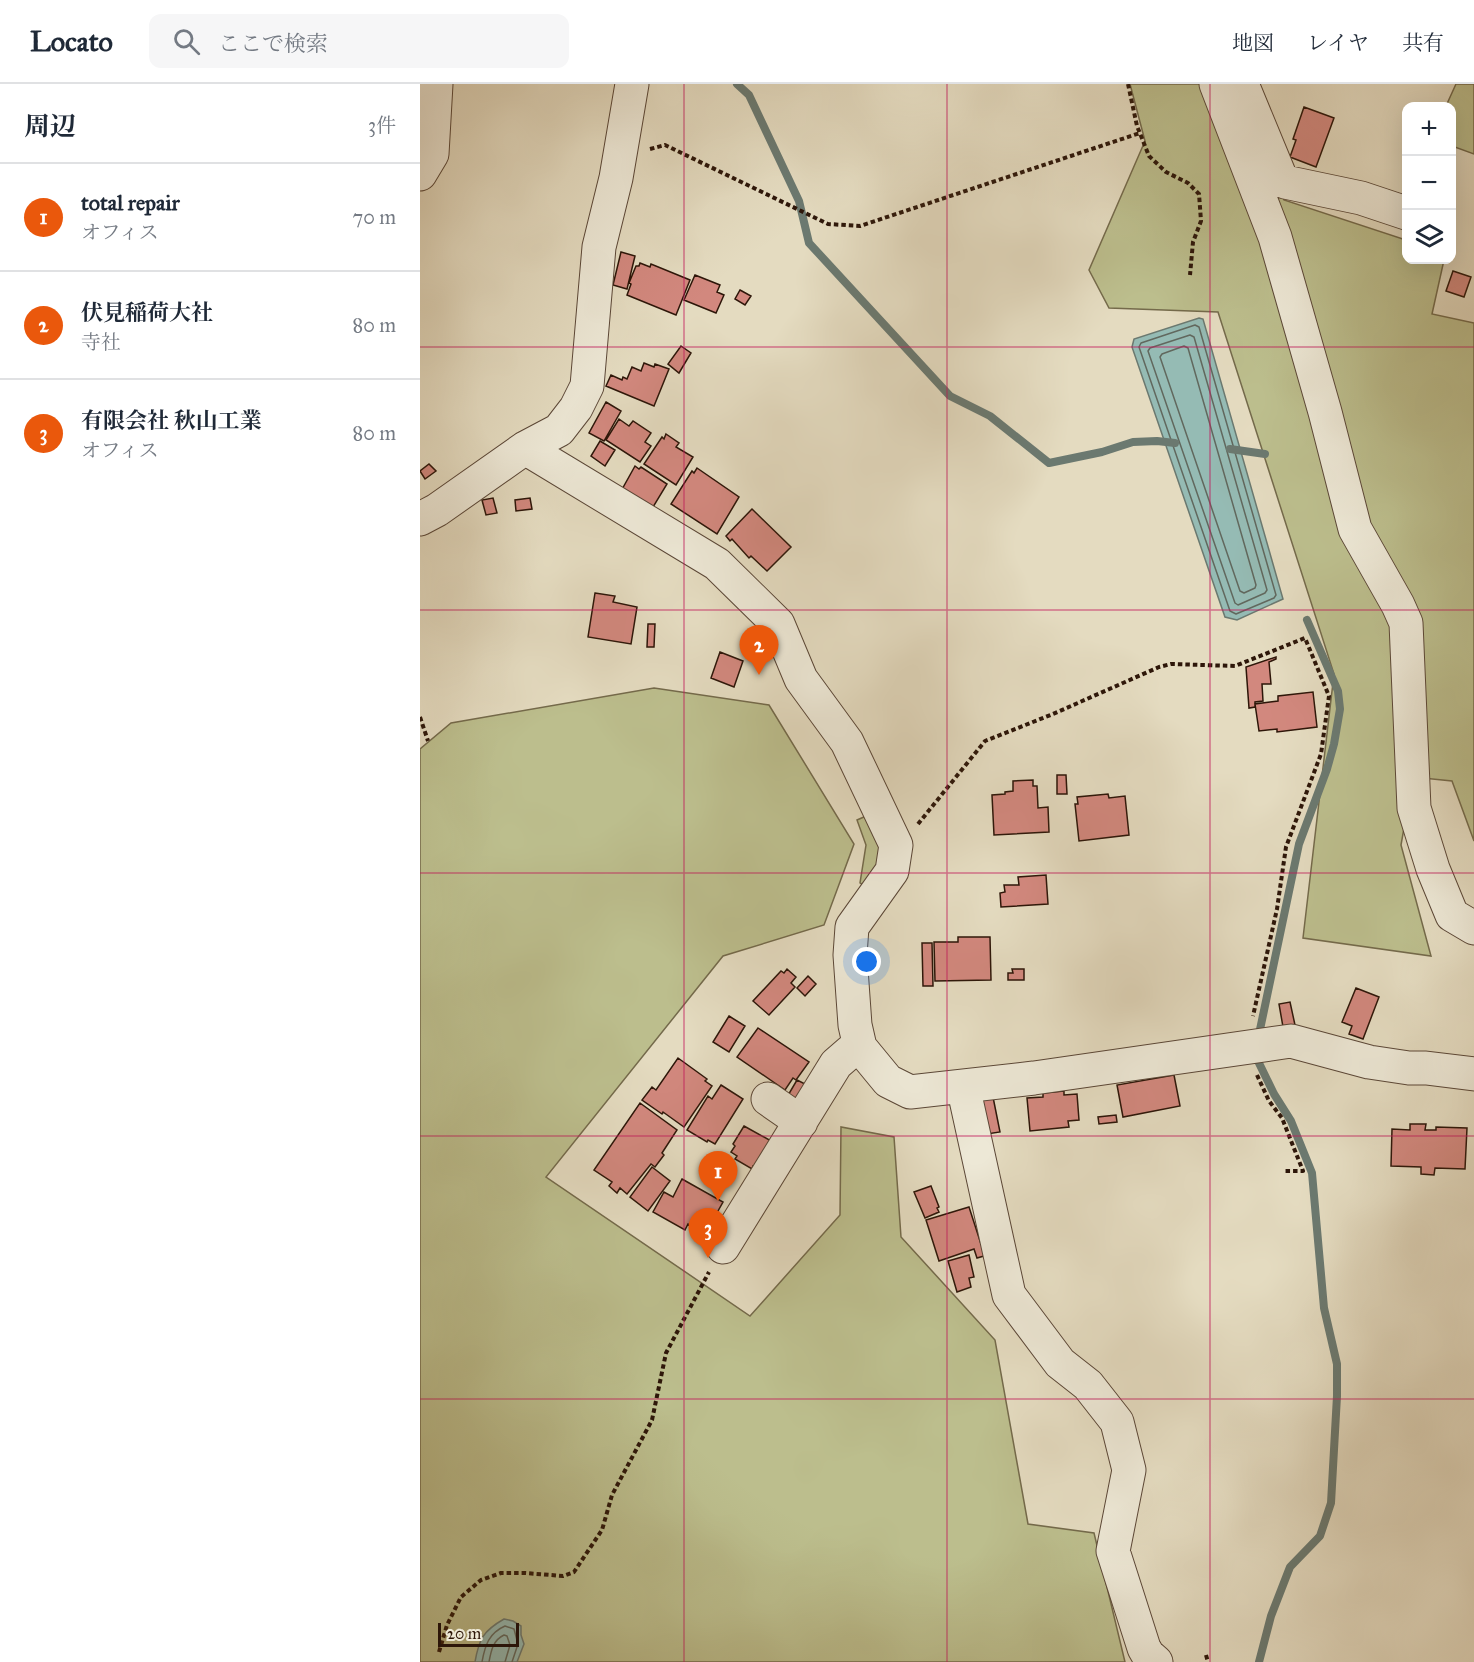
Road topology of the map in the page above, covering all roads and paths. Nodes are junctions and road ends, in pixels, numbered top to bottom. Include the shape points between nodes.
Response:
1 (436, 84) edge
2 (632, 84) edge
3 (1128, 84) edge
4 (1216, 84) edge
5 (1242, 84) edge
6 (1140, 133) junction
7 (620, 152) junction
8 (420, 174) edge
9 (1402, 211) edge
10 (1190, 275) dead end
11 (525, 448) junction
12 (420, 519) edge
13 (420, 717) edge
14 (428, 741) dead end
15 (896, 846) junction
16 (1474, 928) edge
17 (860, 1047) junction
18 (1247, 1047) junction
19 (1474, 1074) edge
20 (963, 1086) junction
21 (768, 1099) dead end
22 (801, 1122) junction
23 (1285, 1171) dead end
24 (723, 1247) joint
25 (1085, 1382) junction
26 (1115, 1403) dead end
27 (439, 1652) dead end
28 (1157, 1654) edge
29 (1206, 1654) dead end
30 (1208, 1662) edge

1 - 8 street via 432,154
2 - 7 street
3 - 6 path
4 - 16 street via 1275,237 1355,529 1406,623 1414,808 1452,915
5 - 9 street via 1285,182
6 - 7 path via 860,226 828,224 665,145 636,153
6 - 10 path via 1149,156 1199,194 1201,221 1193,242
7 - 11 street via 599,247 586,386 559,430
11 - 12 street
11 - 15 street via 717,564 778,624 801,679 847,742
13 - 14 path
15 - 17 street via 892,871 852,927 850,955
15 - 18 path via 985,741 1159,667 1235,666 1305,638 1329,696 1321,754 1286,847
17 - 20 street via 888,1081 902,1089 910,1092
17 - 22 street via 836,1064
18 - 19 street via 1291,1041 1369,1062
18 - 20 street
18 - 23 path via 1304,1171
20 - 25 street via 1009,1295 1060,1363
21 - 22 street
22 - 24 street
24 - 27 path via 666,1353 652,1420 612,1494 602,1530 574,1572 563,1576 501,1573 481,1580 461,1597
25 - 26 street via 1096,1380
25 - 28 street via 1117,1422 1129,1470 1113,1551
29 - 30 path

